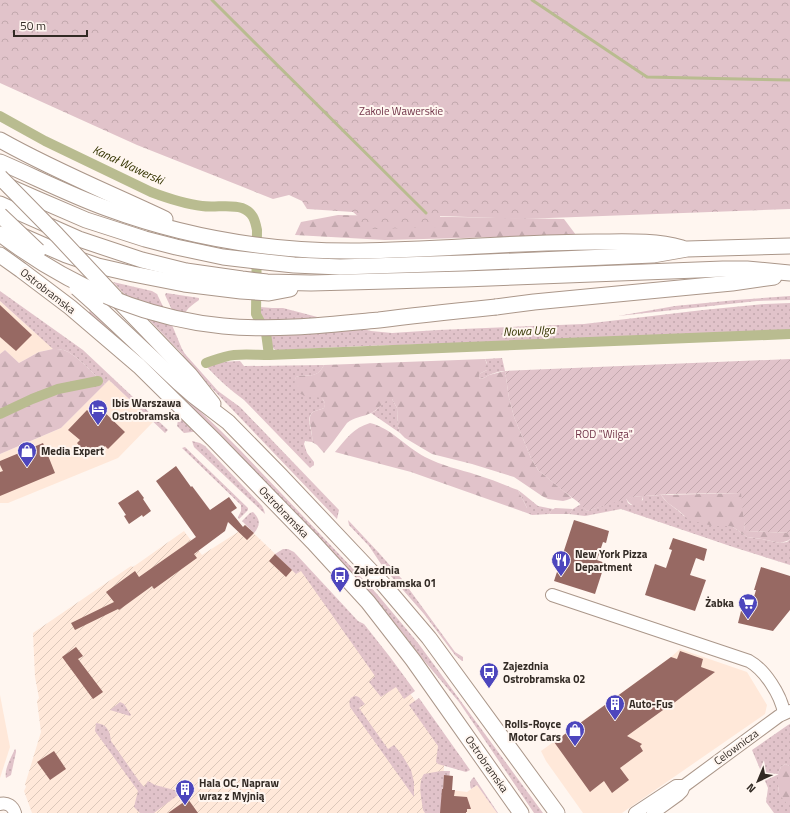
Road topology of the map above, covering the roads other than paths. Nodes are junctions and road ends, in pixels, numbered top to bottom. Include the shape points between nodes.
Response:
1 (0, 140) edge
2 (0, 162) edge
3 (0, 177) edge
4 (0, 182) edge
5 (0, 204) edge
6 (0, 216) edge
7 (0, 226) edge
8 (0, 234) edge
9 (208, 237) junction
10 (790, 246) edge
11 (687, 249) junction
12 (0, 255) edge
13 (790, 273) edge
14 (242, 285) junction
15 (228, 422) junction
16 (552, 595) dead end
17 (787, 712) edge
18 (684, 786) junction
19 (0, 804) edge
20 (15, 813) edge
21 (521, 813) edge
22 (557, 813) edge
23 (635, 813) edge
24 (653, 813) edge

1 - 9 main road via 97,188
2 - 9 main road via 108,209 160,226
3 - 15 main road, bridge via 190,375
4 - 11 main road via 86,220 134,236 243,260 340,267 653,255
5 - 14 main road via 79,239 142,260
6 - 15 main road, Ostrobramska, bridge via 178,382
7 - 14 main road via 98,266 184,284
8 - 13 main road, bridge via 50,268 121,302 179,319 241,327 288,328 338,324 732,283
9 - 11 main road via 267,247 313,250 361,251 567,242 656,242
10 - 11 main road
12 - 21 main road, Ostrobramska via 70,307 139,366 214,440 364,597 413,660
13 - 14 main road via 723,269 268,287
15 - 22 main road, Ostrobramska via 407,611
16 - 17 street via 749,661 762,670
17 - 18 street, Celownicza
18 - 23 street, Celownicza via 676,786
18 - 24 street, Celownicza via 678,795
19 - 20 street via 10,805

